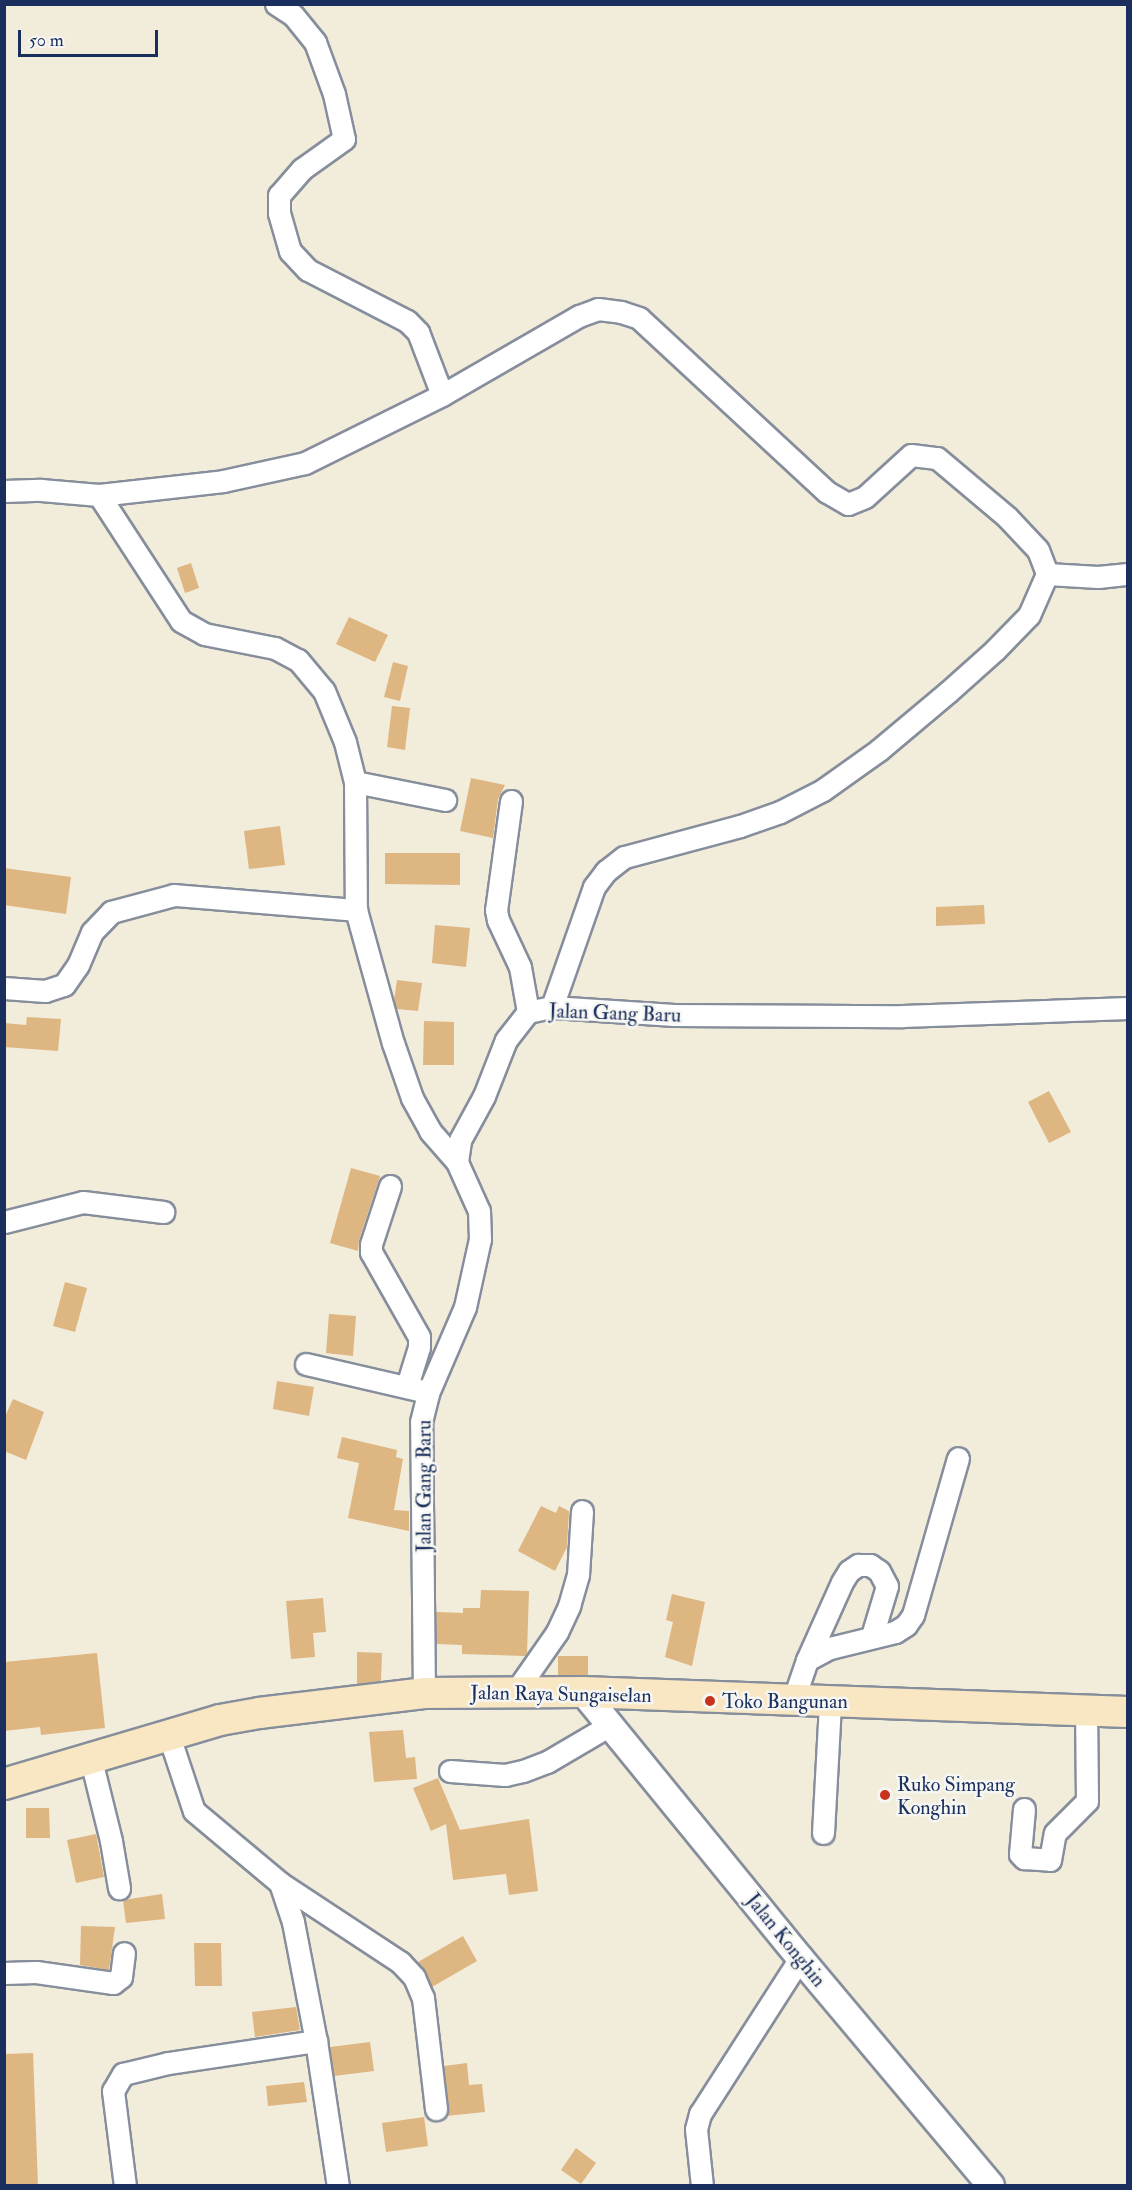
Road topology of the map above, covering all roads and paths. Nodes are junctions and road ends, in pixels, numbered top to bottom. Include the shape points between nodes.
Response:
1 (276, 4) edge
2 (442, 395) junction
3 (4, 491) edge
4 (99, 495) junction
5 (1047, 574) junction
6 (1128, 574) edge
7 (355, 782) junction
8 (445, 800) dead end
9 (511, 801) dead end
10 (356, 910) junction
11 (4, 988) edge
12 (552, 1007) junction
13 (1128, 1008) edge
14 (528, 1012) junction
15 (457, 1162) junction
16 (390, 1185) dead end
17 (163, 1212) dead end
18 (4, 1222) edge
19 (306, 1364) dead end
20 (407, 1386) junction
21 (428, 1393) junction
22 (958, 1458) dead end
23 (582, 1511) dead end
24 (872, 1636) junction
25 (807, 1660) junction
26 (516, 1691) junction
27 (583, 1692) junction
28 (424, 1693) junction
29 (793, 1701) junction
30 (830, 1702) junction
31 (1086, 1711) junction
32 (1128, 1712) edge
33 (610, 1725) junction
34 (169, 1736) junction
35 (91, 1760) junction
36 (450, 1771) dead end
37 (4, 1784) edge
38 (1024, 1809) dead end
39 (823, 1833) dead end
40 (280, 1883) junction
41 (119, 1888) dead end
42 (124, 1953) dead end
43 (800, 1958) junction
44 (4, 1973) edge
45 (316, 2041) junction
46 (435, 2109) dead end
47 (125, 2186) edge
48 (338, 2186) edge
49 (702, 2186) edge
50 (991, 2186) edge

1 - 2 street via 293,15 315,42 334,94 344,139 302,169 279,195 280,221 290,251 308,270 407,321 418,332
2 - 4 street via 305,463 223,481
2 - 5 street via 579,316 598,309 621,312 639,318 660,336 827,492 848,504 865,496 911,455 937,458 1007,517 1038,550
3 - 4 street
4 - 7 street via 181,621 204,634 275,648 298,660 324,691 345,742
5 - 6 street
5 - 12 street via 1029,615 995,650 879,750 824,790 740,826 624,858 606,871 594,886
7 - 8 street
7 - 10 street
9 - 14 street via 496,910 520,967
10 - 11 street via 163,897 111,912 92,932 78,965 64,985 45,992
10 - 15 street via 412,1098 430,1131
12 - 13 street, Jalan Gang Baru via 674,1016 902,1016
12 - 14 street, Jalan Gang Baru
14 - 15 street, Jalan Gang Baru via 506,1040 460,1140
15 - 21 street, Jalan Gang Baru via 479,1211 480,1239 465,1307
16 - 20 street via 370,1244 419,1337
17 - 18 street via 83,1202
19 - 20 street
20 - 21 street
21 - 28 street, Jalan Gang Baru via 421,1438
22 - 24 street via 912,1615 895,1632
23 - 26 street via 578,1575 569,1606 557,1632
24 - 25 street via 830,1648
24 - 25 street via 888,1586 879,1571 858,1564 842,1582
25 - 29 street
26 - 27 main road, Jalan Raya Sungaiselan
26 - 28 main road, Jalan Raya Sungaiselan
27 - 29 main road, Jalan Raya Sungaiselan
27 - 33 street, Jalan Konghin
28 - 34 main road, Jalan Raya Sungaiselan via 259,1713
29 - 30 main road, Jalan Raya Sungaiselan
30 - 31 main road, Jalan Raya Sungaiselan
30 - 39 street
31 - 32 main road, Jalan Raya Sungaiselan
31 - 38 street via 1087,1801 1055,1833 1050,1860 1024,1858 1020,1854
33 - 36 street via 547,1762 523,1771 505,1775
33 - 43 street, Jalan Konghin
34 - 35 main road, Jalan Raya Sungaiselan
34 - 40 street via 194,1811
35 - 37 main road, Jalan Raya Sungaiselan
35 - 41 street
40 - 45 street via 293,1922
40 - 46 street via 400,1962 414,1977 423,1998
42 - 44 street via 121,1977 113,1983 36,1972
43 - 49 street via 700,2114 696,2129
43 - 50 street, Jalan Konghin
45 - 47 street via 168,2063 123,2074 113,2091
45 - 48 street

